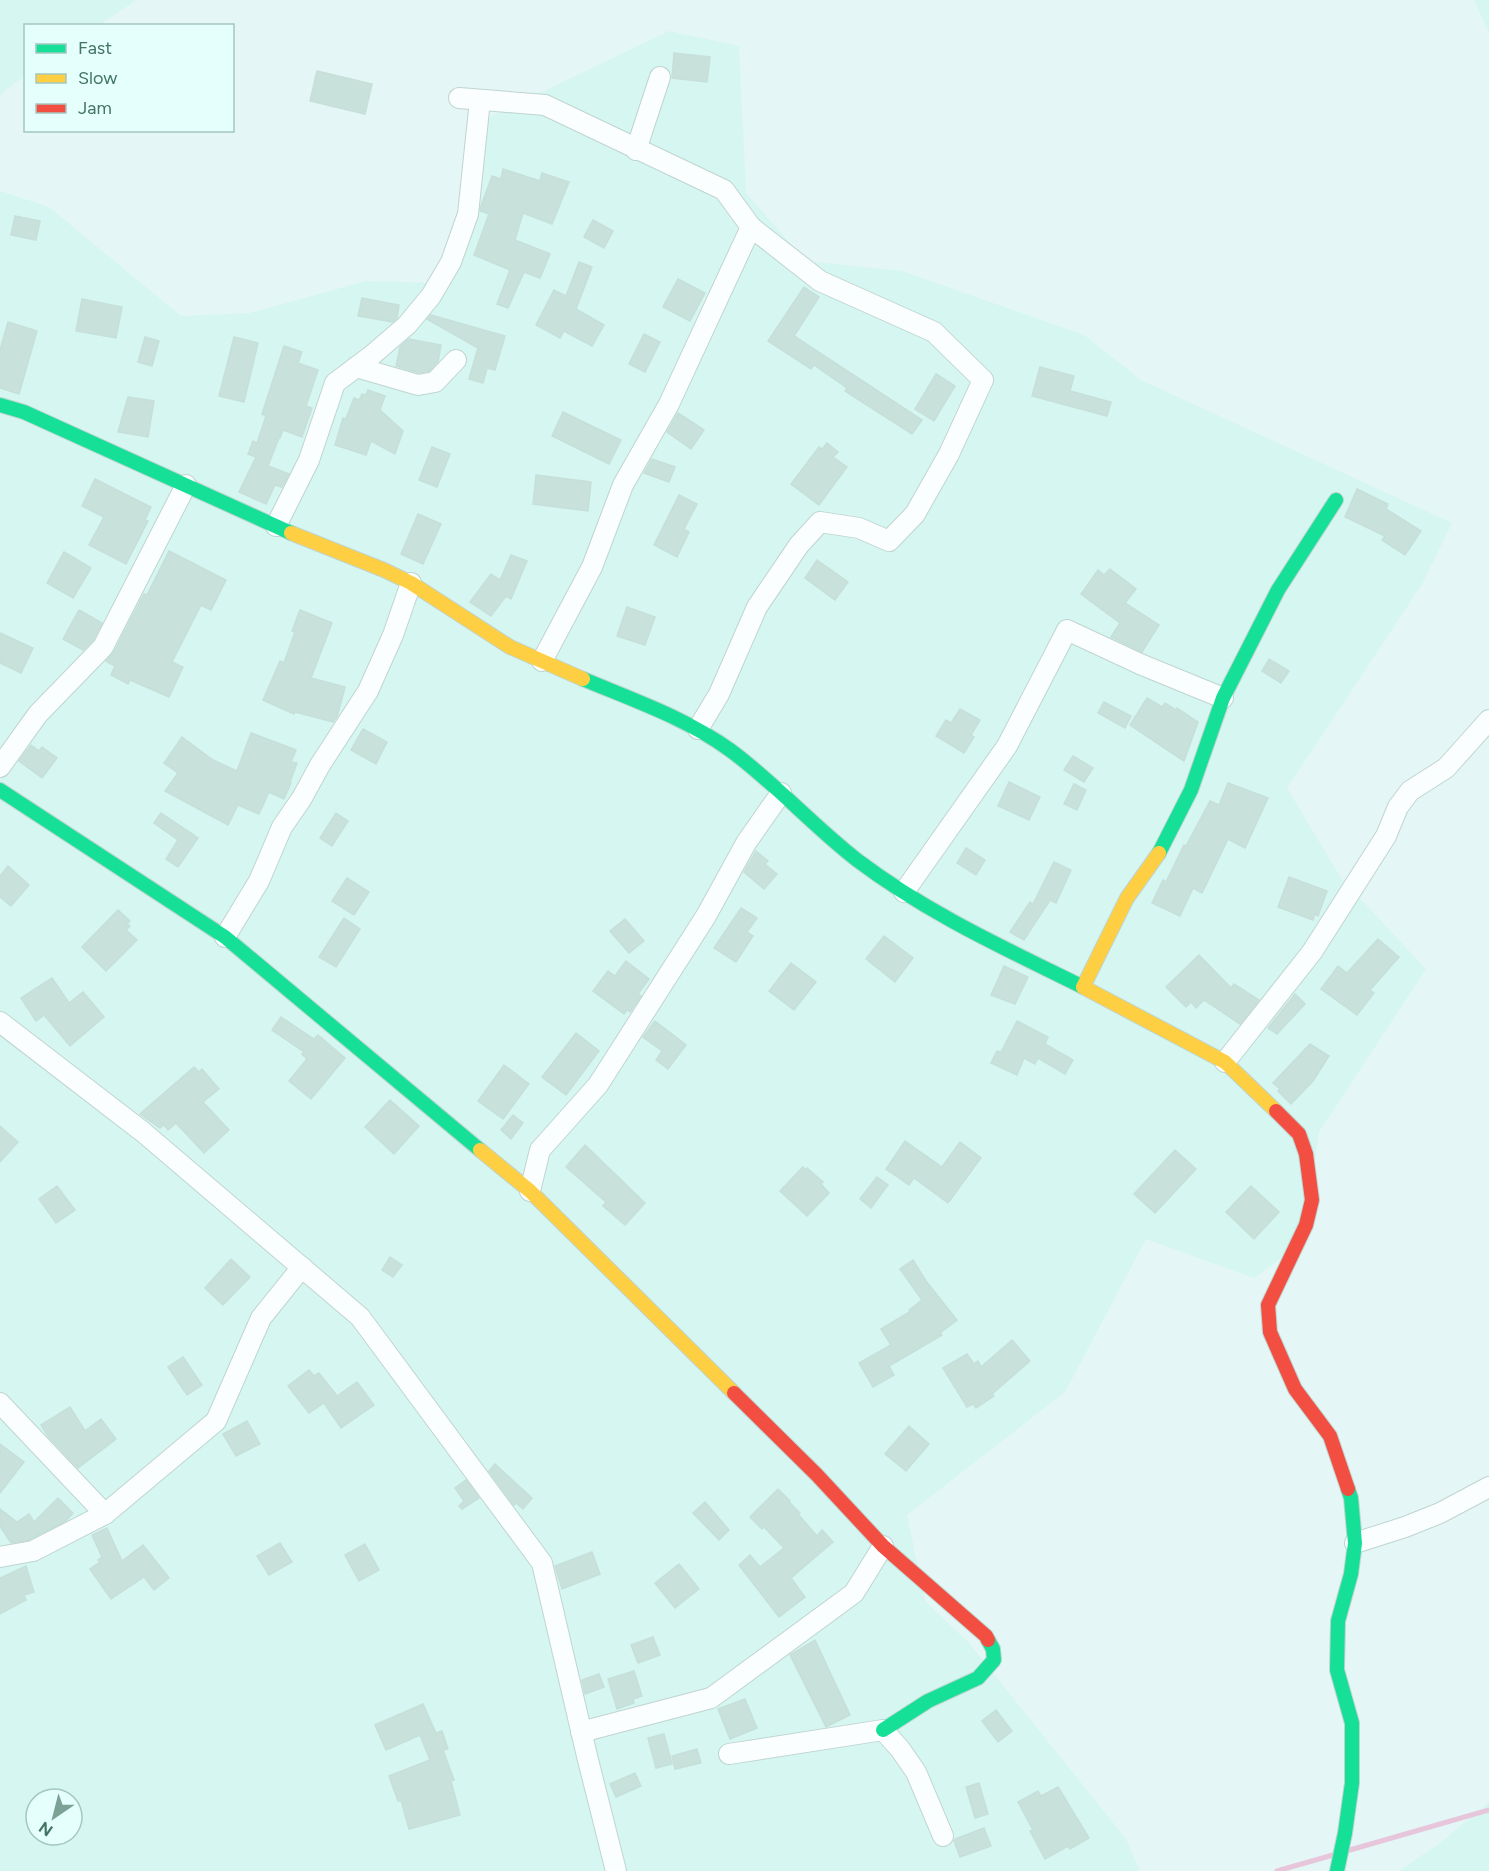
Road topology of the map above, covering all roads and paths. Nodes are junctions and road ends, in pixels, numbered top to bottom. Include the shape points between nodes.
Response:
1 (660, 77) dead end
2 (459, 98) dead end
3 (480, 100) junction
4 (636, 150) junction
5 (751, 227) junction
6 (456, 360) dead end
7 (356, 367) junction
8 (0, 405) edge
9 (186, 485) junction
10 (1336, 500) dead end
11 (276, 526) junction
12 (411, 583) junction
13 (542, 661) junction
14 (1223, 698) junction
15 (1489, 720) edge
16 (698, 729) junction
17 (0, 767) edge
18 (0, 790) edge
19 (781, 793) junction
20 (904, 892) junction
21 (225, 937) junction
22 (1083, 987) junction
23 (0, 1022) edge
24 (1225, 1062) junction
25 (530, 1191) junction
26 (302, 1267) junction
27 (0, 1403) edge
28 (1489, 1487) edge
29 (105, 1514) junction
30 (1355, 1543) junction
31 (883, 1546) junction
32 (0, 1557) edge
33 (883, 1730) junction
34 (581, 1732) junction
35 (729, 1754) dead end
36 (943, 1836) dead end
37 (616, 1871) edge
38 (1337, 1871) edge

1 - 4 street
2 - 3 street
3 - 4 street via 545,105
3 - 7 street via 468,214 451,262 431,296 406,325
4 - 5 street via 724,190
5 - 13 street via 669,404 623,485 592,567
5 - 16 street via 820,281 934,332 984,380 915,514 889,541 859,528 820,522 799,545 757,607 719,694
6 - 7 street via 435,382 418,384
7 - 11 street via 335,383 309,460
8 - 9 street via 24,412
9 - 11 street
9 - 17 street via 103,647 38,714
10 - 14 street via 1278,590
11 - 12 street
12 - 13 street via 510,647
12 - 21 street via 368,692 282,827 259,881
13 - 16 street
14 - 20 street via 1067,630 1007,746
14 - 22 street via 1180,814 1159,853 1127,898
15 - 24 street via 1446,768 1410,791 1312,952
16 - 19 street
18 - 21 street
19 - 20 street via 857,860
19 - 25 street via 746,843 706,916 598,1085 540,1150
20 - 22 street via 944,918
21 - 25 street
22 - 24 street
23 - 26 street via 143,1132
24 - 30 street via 1299,1134 1306,1154 1312,1200 1306,1225 1268,1305 1270,1332 1295,1389 1330,1436 1351,1498
25 - 31 street
26 - 29 street via 261,1318 216,1421
26 - 34 street via 360,1317 542,1563
27 - 29 street
28 - 30 street via 1440,1513
29 - 32 street via 33,1551
30 - 38 street via 1338,1621 1337,1670 1352,1723 1352,1783
31 - 33 street via 986,1636 994,1660 978,1678 928,1701
31 - 34 street via 854,1593 711,1698
33 - 35 street
33 - 36 street via 916,1772
34 - 37 street

